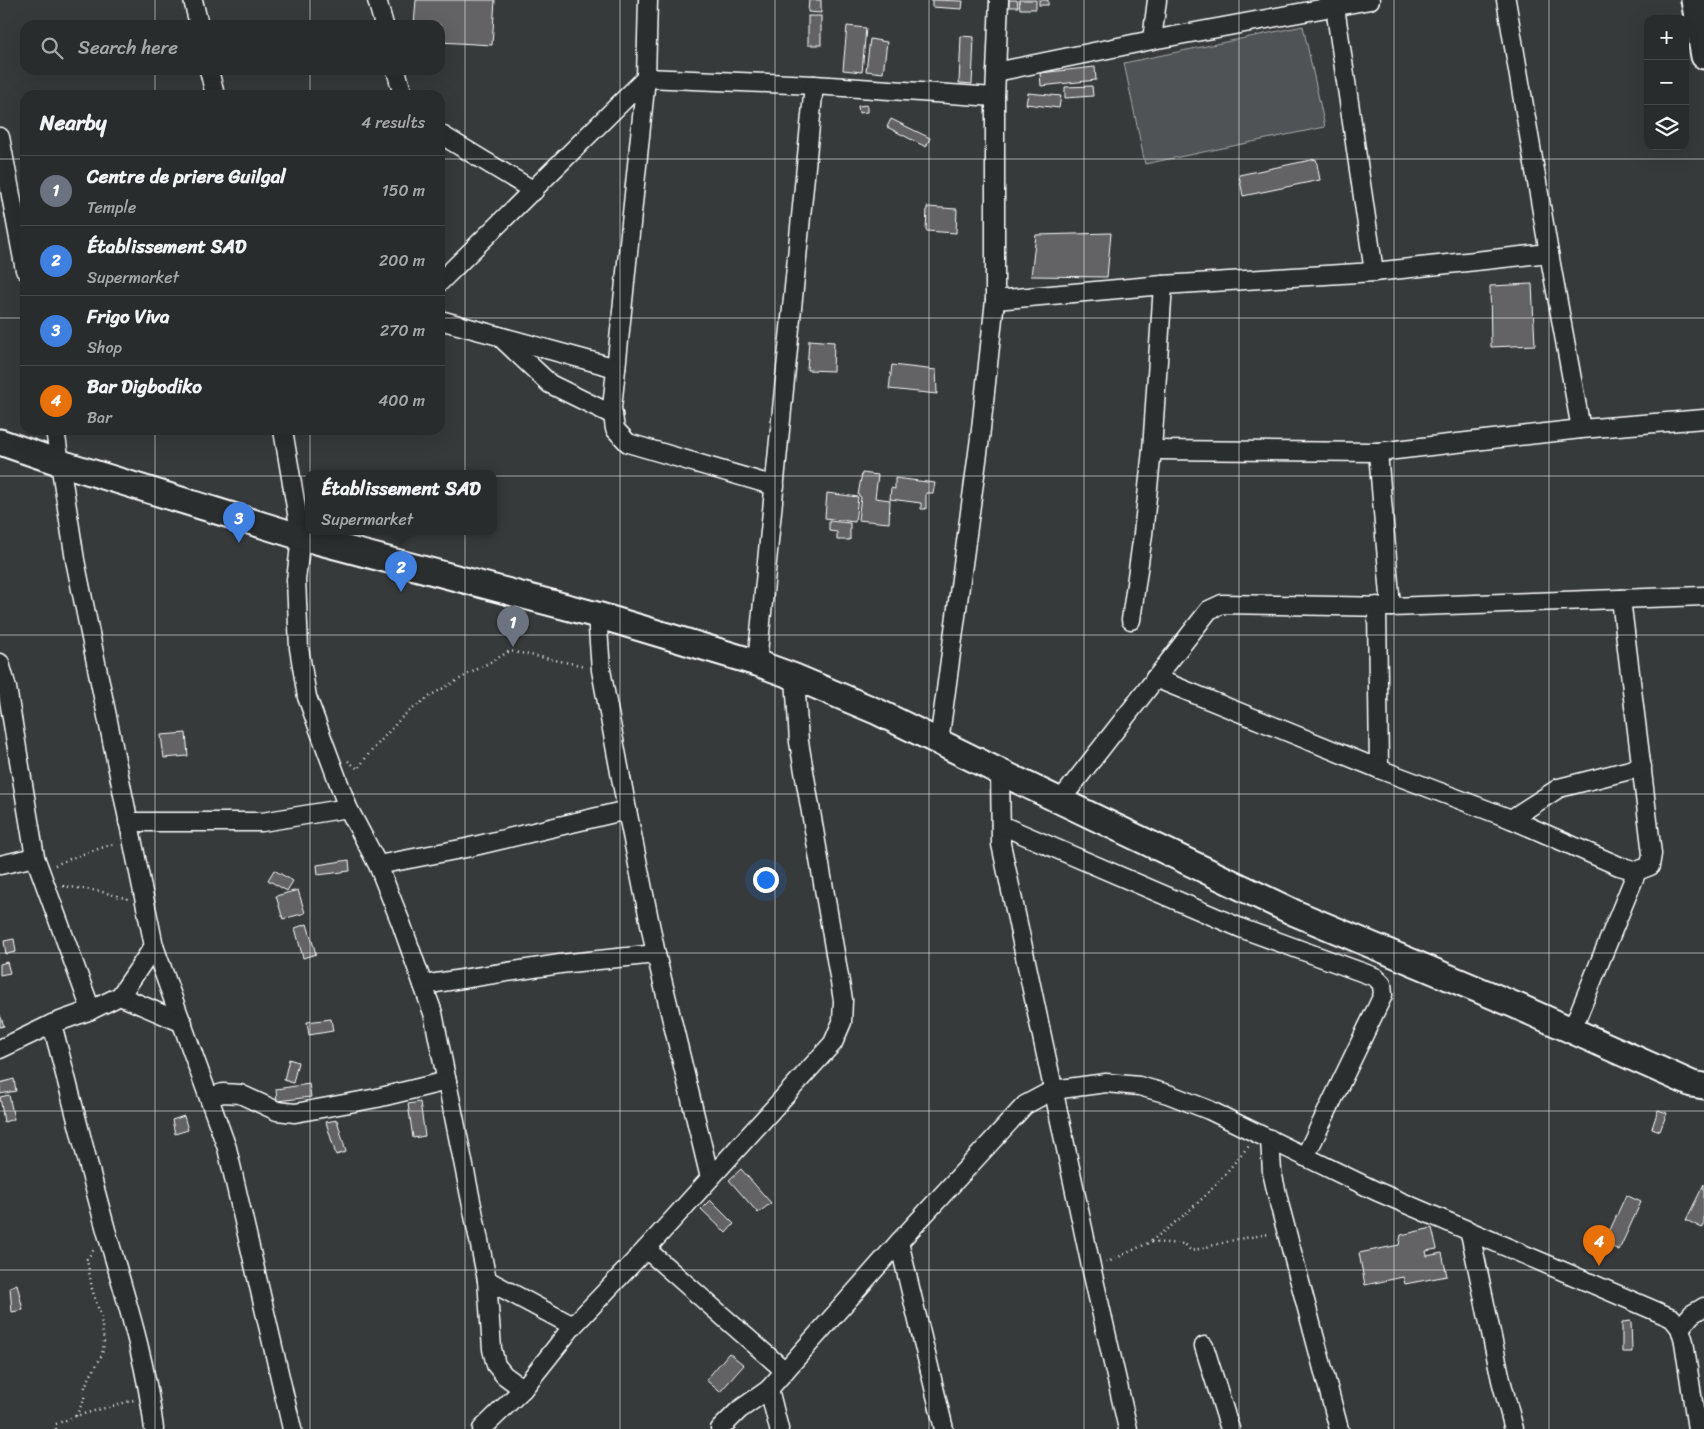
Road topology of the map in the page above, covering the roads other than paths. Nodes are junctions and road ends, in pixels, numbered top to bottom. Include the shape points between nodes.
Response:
1 (193, 0) edge
2 (377, 0) edge
3 (648, 0) edge
4 (1000, 0) edge
5 (1157, 0) edge
6 (1370, 0) edge
7 (1506, 0) edge
8 (1694, 0) edge
9 (1335, 7) junction
10 (198, 20) edge
11 (383, 20) edge
12 (1152, 40) junction
13 (1704, 56) edge
14 (996, 72) junction
15 (210, 75) edge
16 (397, 75) edge
17 (646, 78) junction
18 (814, 85) junction
19 (214, 90) edge
20 (402, 90) edge
21 (995, 96) junction
22 (0, 137) edge
23 (445, 137) edge
24 (534, 191) junction
25 (20, 243) edge
26 (1549, 253) junction
27 (1374, 272) junction
28 (445, 277) edge
29 (1164, 285) junction
30 (995, 300) junction
31 (445, 321) edge
32 (498, 336) junction
33 (616, 368) junction
34 (613, 415) junction
35 (1704, 419) edge
36 (1581, 428) junction
37 (56, 435) edge
38 (284, 435) edge
39 (0, 442) edge
40 (1152, 450) junction
41 (1378, 452) junction
42 (61, 463) junction
43 (775, 486) junction
44 (301, 537) junction
45 (1704, 596) edge
46 (1621, 599) junction
47 (1384, 606) junction
48 (597, 616) junction
49 (1130, 620) dead end
50 (0, 663) edge
51 (757, 663) junction
52 (795, 677) junction
53 (1155, 678) junction
54 (939, 742) junction
55 (1642, 767) junction
56 (1379, 769) junction
57 (1000, 772) junction
58 (1060, 801) junction
59 (348, 808) junction
60 (627, 810) junction
61 (1511, 819) junction
62 (1001, 825) junction
63 (130, 830) junction
64 (0, 865) edge
65 (378, 865) junction
66 (40, 871) junction
67 (1637, 871) junction
68 (154, 946) junction
69 (656, 954) junction
70 (423, 984) junction
71 (120, 996) junction
72 (91, 1010) junction
73 (183, 1023) junction
74 (52, 1024) junction
75 (1572, 1030) junction
76 (0, 1049) edge
77 (446, 1081) junction
78 (1700, 1087) edge
79 (1053, 1090) junction
80 (209, 1097) junction
81 (1265, 1137) junction
82 (1305, 1157) junction
83 (710, 1178) junction
84 (1470, 1233) junction
85 (899, 1242) junction
86 (646, 1249) junction
87 (487, 1280) junction
88 (1704, 1307) edge
89 (573, 1326) junction
90 (1680, 1328) junction
91 (1204, 1346) dead end
92 (785, 1371) junction
93 (523, 1389) junction
94 (769, 1389) junction
95 (154, 1429) edge
96 (292, 1429) edge
97 (482, 1429) edge
98 (720, 1429) edge
99 (779, 1429) edge
100 (944, 1429) edge
101 (1128, 1429) edge
102 (1230, 1429) edge
103 (1339, 1429) edge
104 (1514, 1429) edge
105 (1697, 1429) edge

1 - 10 street
2 - 11 street
3 - 17 street
4 - 14 street
5 - 12 street
6 - 9 street
7 - 26 street
8 - 13 street
9 - 12 street
9 - 27 street
12 - 14 street
14 - 21 street
15 - 19 street
16 - 20 street
17 - 18 street
17 - 24 street
17 - 33 street
18 - 21 street
18 - 43 street
21 - 30 street
22 - 25 street
23 - 24 street
24 - 28 street
26 - 27 street
26 - 36 street
27 - 29 street
29 - 30 street
29 - 40 street
30 - 54 street
31 - 32 street
32 - 33 street
32 - 34 street via 550,384
33 - 34 street
34 - 43 street via 615,429 628,443
35 - 36 street
36 - 41 street
37 - 42 street
38 - 44 street
39 - 42 street
40 - 41 street
40 - 49 street
41 - 47 street
42 - 44 street
42 - 63 street via 76,560
43 - 51 street
44 - 48 street
44 - 59 street via 296,580 298,648 307,697
45 - 46 street
46 - 47 street
46 - 55 street
47 - 53 street via 1222,604 1209,610
47 - 56 street
48 - 51 street
48 - 60 street via 601,670
50 - 66 street
51 - 52 street
52 - 54 street
52 - 83 street via 799,742 843,1000 842,1022 833,1043
53 - 56 street
53 - 58 street
54 - 57 street
55 - 61 street via 1560,788
55 - 67 street via 1652,854 1650,866
56 - 61 street
57 - 58 street
57 - 62 street
58 - 75 street via 1295,913
59 - 63 street via 262,822
59 - 65 street
60 - 65 street
60 - 69 street
61 - 67 street
62 - 79 street via 1001,844
62 - 82 street via 1243,929 1375,977 1382,984 1383,995
63 - 68 street
64 - 66 street
65 - 70 street
66 - 72 street
67 - 75 street
68 - 71 street
68 - 73 street
69 - 70 street
69 - 83 street
70 - 77 street via 433,1013
71 - 72 street
71 - 73 street
72 - 74 street
73 - 80 street
74 - 76 street
74 - 95 street via 138,1339
75 - 78 street
77 - 80 street via 295,1113 277,1111 240,1094 223,1093
77 - 87 street
79 - 81 street via 1106,1082 1139,1086 1209,1110
79 - 85 street via 1025,1105
79 - 101 street
80 - 96 street via 227,1148
81 - 82 street
81 - 103 street via 1286,1231
82 - 84 street
83 - 86 street
84 - 90 street via 1672,1318
84 - 104 street
85 - 92 street
85 - 100 street
86 - 89 street
86 - 92 street
87 - 89 street
87 - 93 street via 496,1365
88 - 90 street via 1692,1314
89 - 93 street
90 - 105 street
91 - 102 street
92 - 94 street
93 - 97 street
94 - 98 street via 739,1410
94 - 99 street

